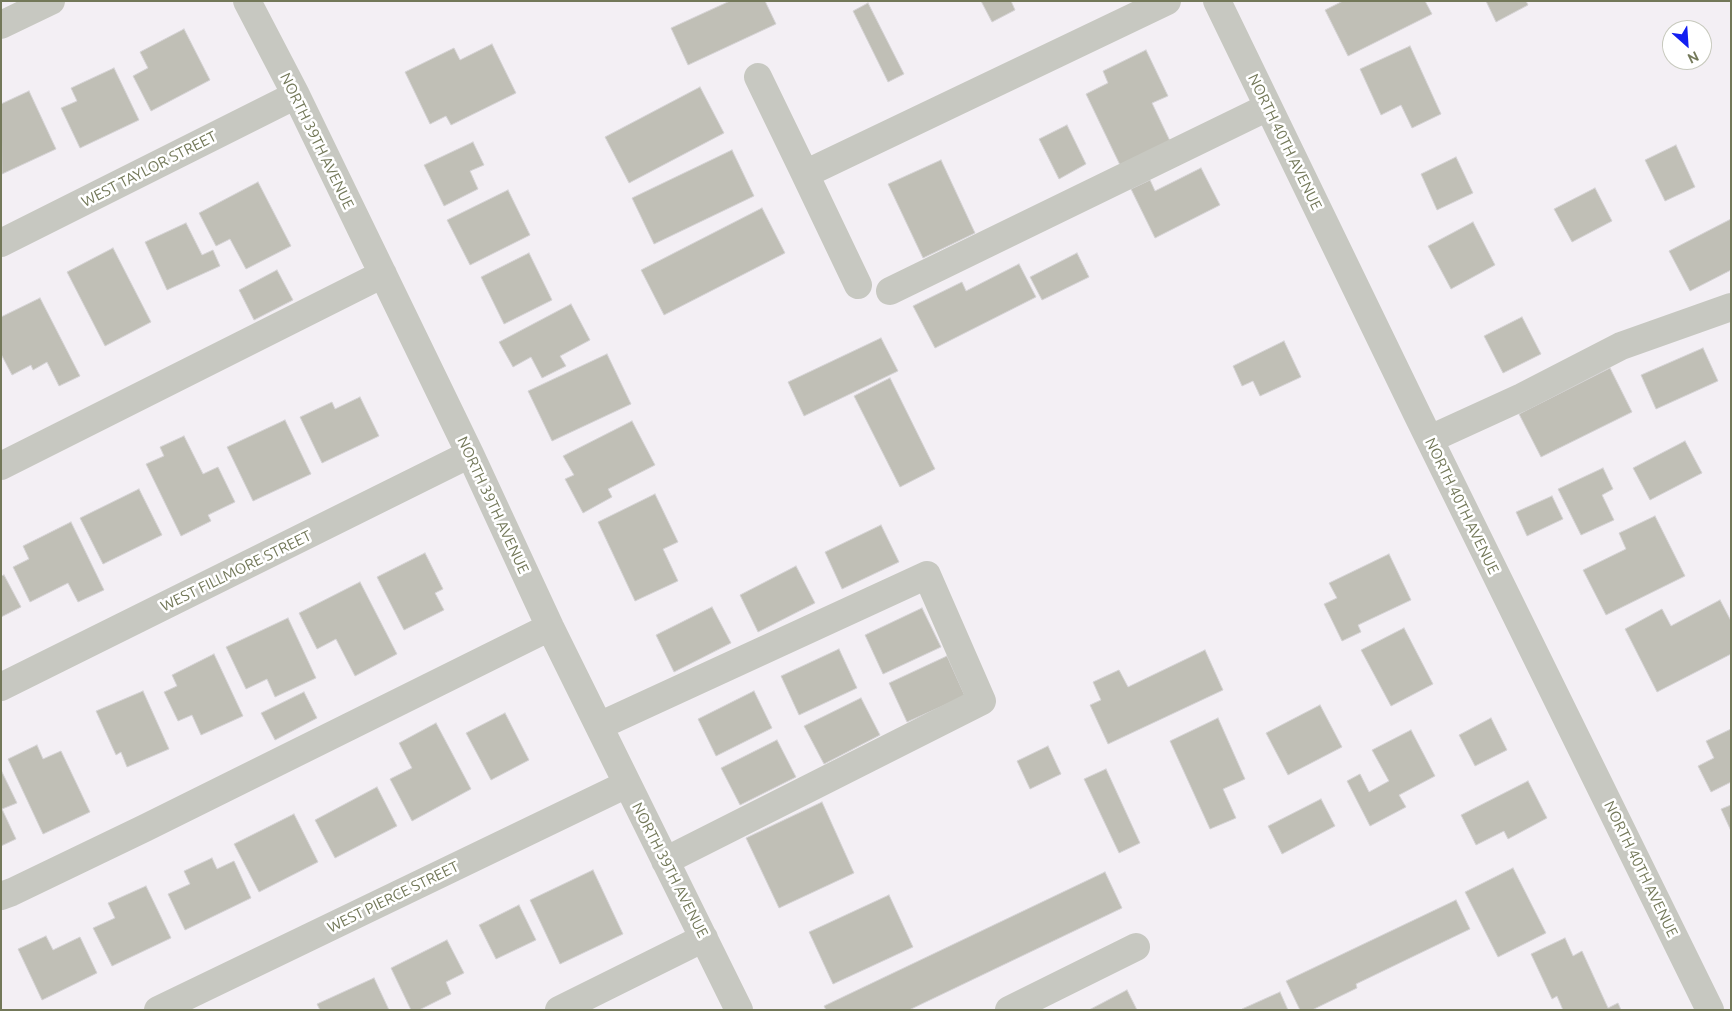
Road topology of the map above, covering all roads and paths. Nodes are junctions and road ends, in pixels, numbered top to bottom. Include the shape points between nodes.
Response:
1 (51, 1) edge
2 (247, 1) edge
3 (1167, 1) edge
4 (1216, 1) edge
5 (1, 25) edge
6 (758, 78) dead end
7 (296, 95) junction
8 (1268, 108) junction
9 (805, 174) junction
10 (1, 243) edge
11 (382, 274) junction
12 (858, 285) dead end
13 (890, 291) dead end
14 (1731, 307) edge
15 (1430, 440) junction
16 (470, 454) junction
17 (1, 466) edge
18 (550, 627) junction
19 (1, 687) edge
20 (599, 726) junction
21 (627, 784) junction
22 (665, 861) junction
23 (1, 896) edge
24 (704, 938) junction
25 (1136, 947) dead end
26 (158, 1010) edge
27 (559, 1010) edge
28 (739, 1010) edge
29 (1009, 1010) edge
30 (1710, 1010) edge

1 - 5 street
2 - 7 street, NORTH 39TH AVENUE
3 - 9 street
4 - 8 street, NORTH 40TH AVENUE
6 - 9 street
7 - 10 street, WEST TAYLOR STREET
7 - 11 street, NORTH 39TH AVENUE
8 - 13 street
8 - 15 street, NORTH 40TH AVENUE
9 - 12 street
11 - 16 street, NORTH 39TH AVENUE
11 - 17 street
14 - 15 street via 1621,346
15 - 30 street, NORTH 40TH AVENUE
16 - 18 street, NORTH 39TH AVENUE
16 - 19 street, WEST FILLMORE STREET
18 - 20 street, NORTH 39TH AVENUE
18 - 23 street
20 - 21 street, NORTH 39TH AVENUE
20 - 22 street via 927,575 982,701
21 - 22 street, NORTH 39TH AVENUE
21 - 26 street, WEST PIERCE STREET
22 - 24 street, NORTH 39TH AVENUE
24 - 27 street
24 - 28 street, NORTH 39TH AVENUE
25 - 29 street

